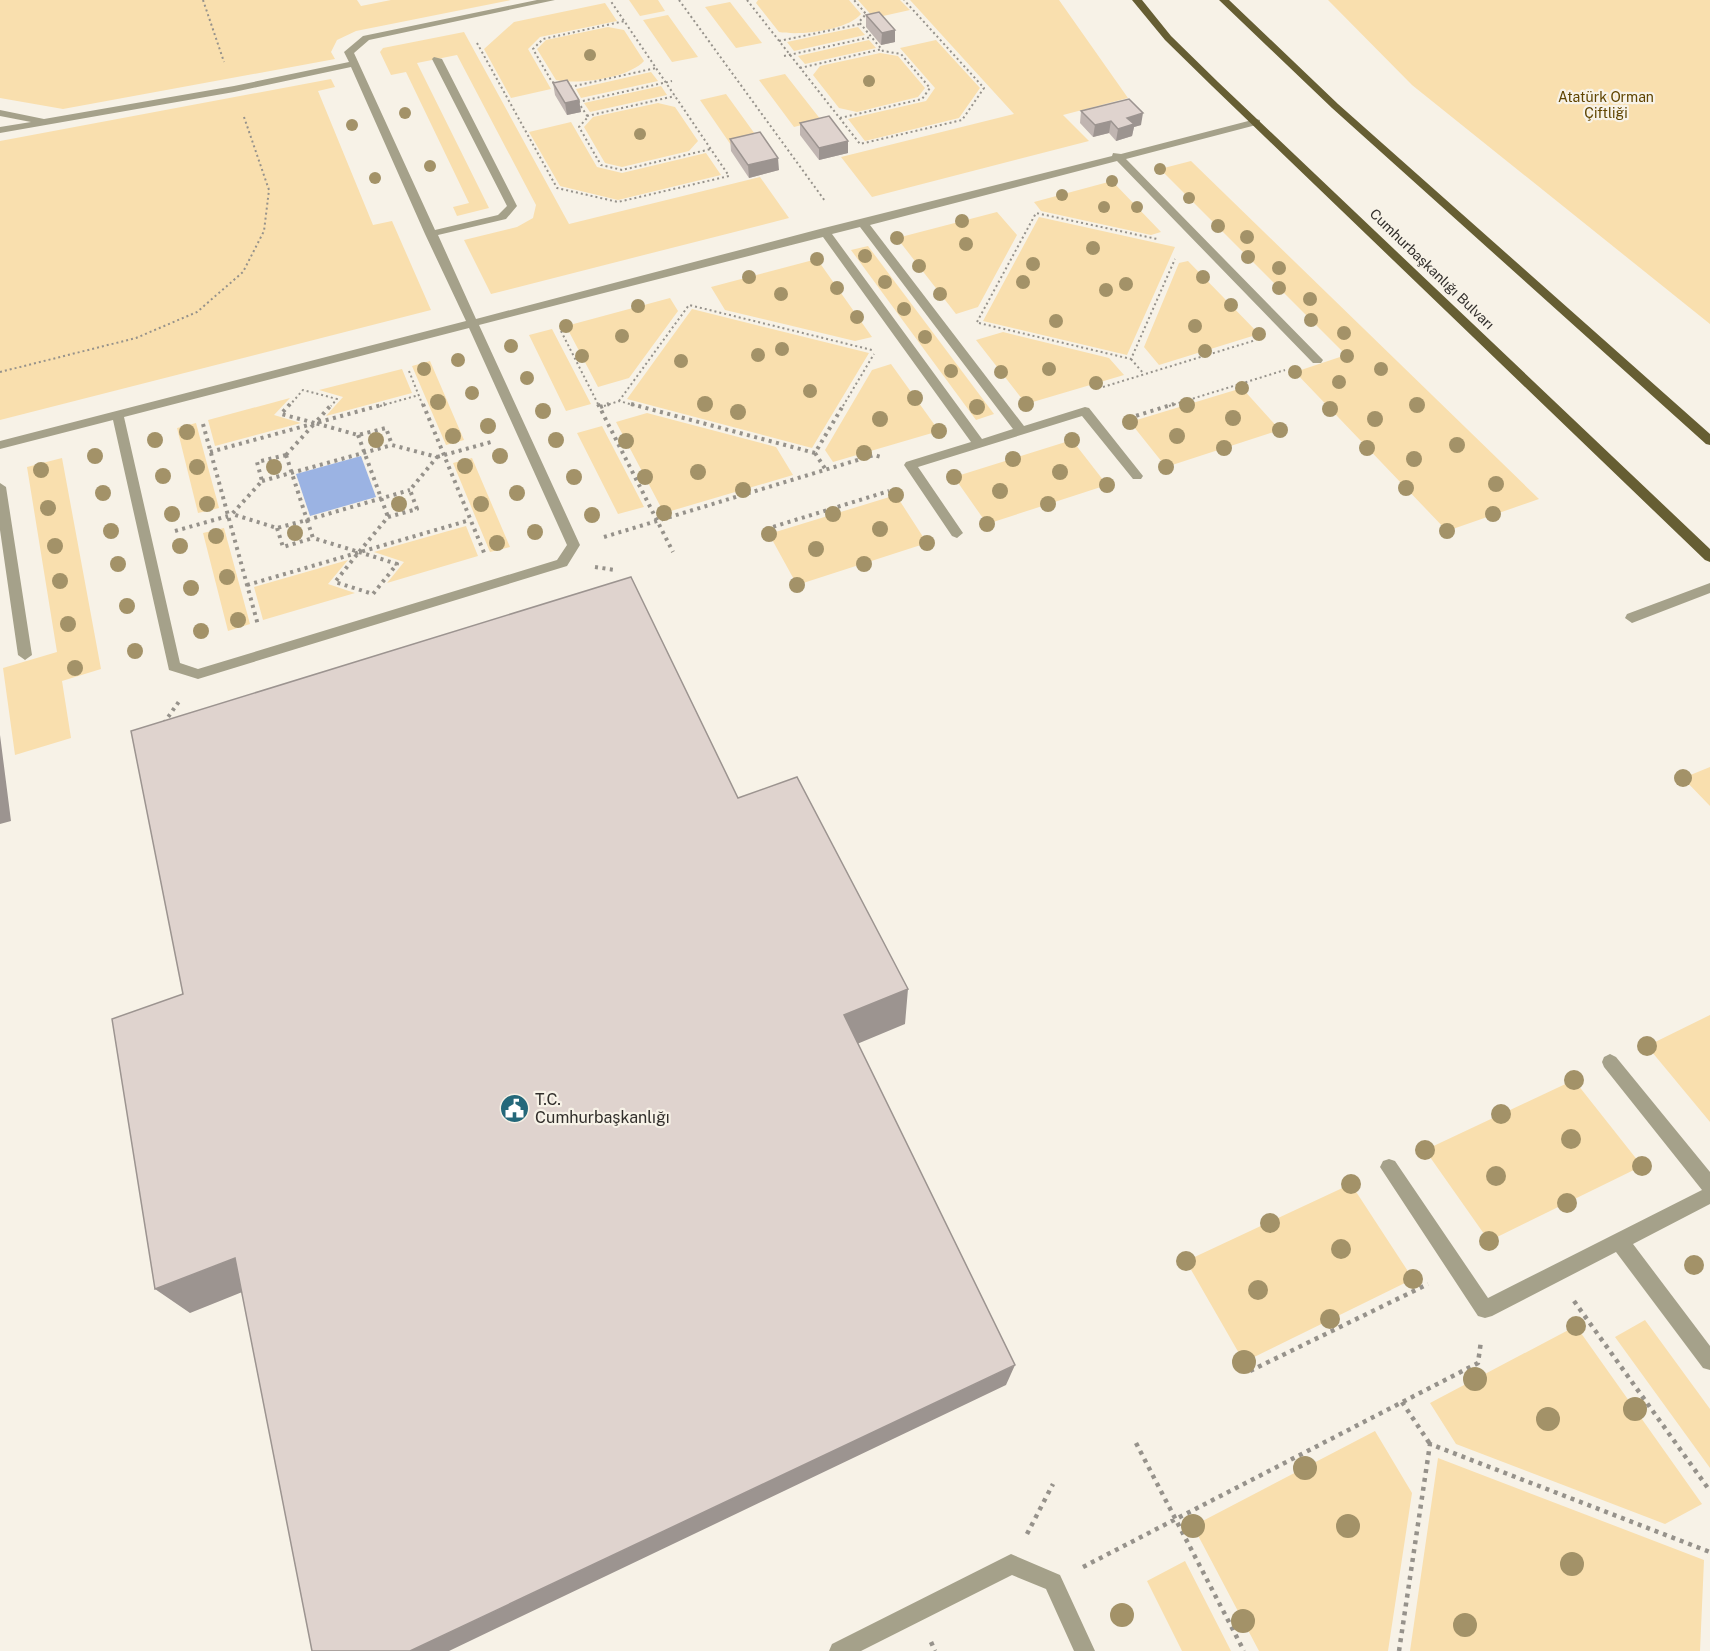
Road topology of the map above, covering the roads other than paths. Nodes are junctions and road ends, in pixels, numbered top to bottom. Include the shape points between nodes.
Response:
1 (550, 0) edge
2 (1137, 0) edge
3 (1224, 0) edge
4 (437, 59) dead end
5 (354, 64) junction
6 (0, 113) edge
7 (48, 122) junction
8 (1256, 122) junction
9 (0, 130) edge
10 (1117, 155) junction
11 (862, 222) junction
12 (824, 231) junction
13 (430, 234) junction
14 (471, 323) junction
15 (1317, 360) road end
16 (118, 415) junction
17 (1021, 431) junction
18 (1710, 441) edge
19 (979, 444) junction
20 (0, 445) edge
21 (1137, 476) dead end
22 (0, 487) edge
23 (957, 534) dead end
24 (1710, 556) edge
25 (1710, 588) edge
26 (1632, 618) dead end
27 (25, 655) dead end
28 (1610, 1062) dead end
29 (1389, 1167) dead end
30 (1710, 1186) edge
31 (1710, 1196) edge
32 (1620, 1242) junction
33 (1710, 1361) edge
34 (839, 1651) edge
35 (1085, 1651) edge

1 - 5 lane via 366,38 349,52
2 - 8 main road, Cumhurbaşkanlığı Bulvarı via 1168,38
3 - 18 main road via 1319,91
4 - 13 lane via 513,206 502,217
5 - 7 lane
5 - 13 lane
6 - 7 lane
7 - 9 lane
8 - 10 lane
8 - 24 main road, Cumhurbaşkanlığı Bulvarı
10 - 11 lane
10 - 15 lane
11 - 12 lane
11 - 17 lane
12 - 14 lane
12 - 19 lane
13 - 14 lane
14 - 16 lane
14 - 16 lane via 574,545 562,563 198,674 174,666
16 - 20 lane
17 - 19 lane
17 - 21 lane via 1085,411
19 - 23 lane via 910,465
22 - 27 lane
25 - 26 lane
28 - 30 lane
29 - 32 lane via 1485,1309
31 - 32 lane
32 - 33 lane
34 - 35 lane via 1011,1564 1053,1582

